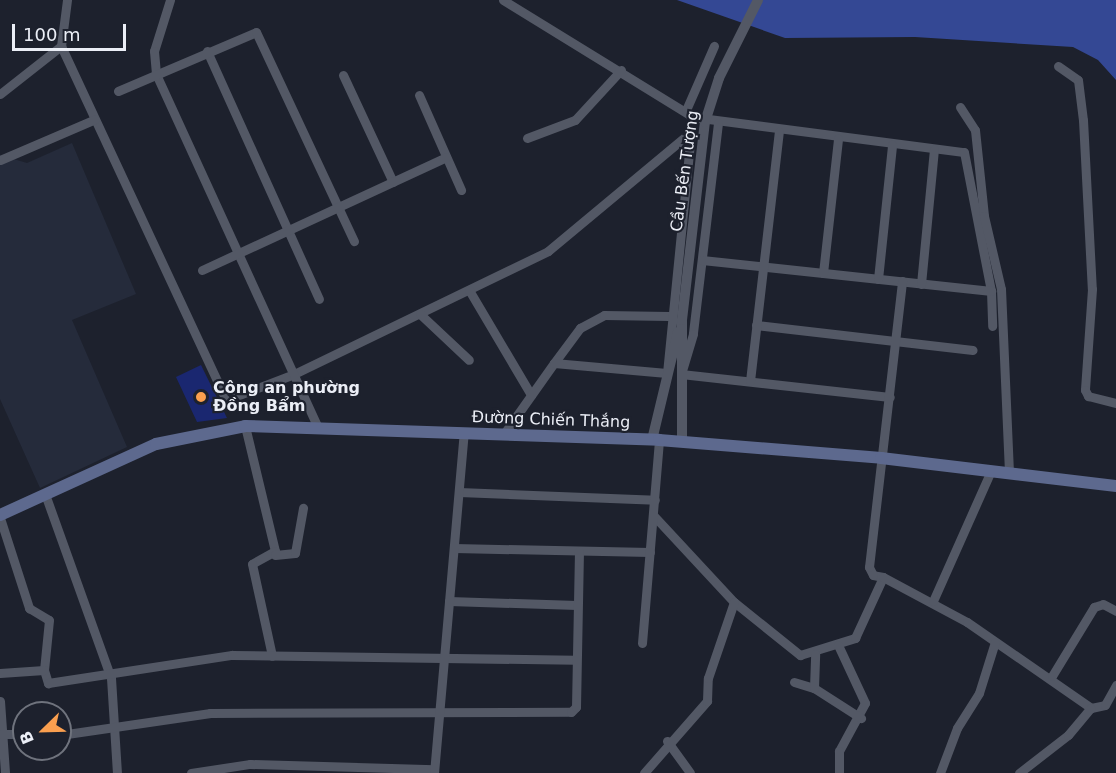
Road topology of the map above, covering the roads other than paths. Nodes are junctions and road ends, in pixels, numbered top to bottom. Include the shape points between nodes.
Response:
1 (67, 0) edge
2 (170, 0) edge
3 (502, 0) edge
4 (758, 0) edge
5 (61, 46) junction
6 (714, 46) dead end
7 (207, 51) junction
8 (1058, 66) dead end
9 (621, 70) junction
10 (156, 74) junction
11 (343, 75) dead end
12 (118, 91) dead end
13 (0, 94) edge
14 (419, 95) dead end
15 (960, 107) dead end
16 (690, 114) junction
17 (95, 119) junction
18 (718, 123) junction
19 (691, 132) junction
20 (779, 132) junction
21 (526, 138) dead end
22 (838, 139) junction
23 (892, 145) junction
24 (934, 150) junction
25 (446, 157) junction
26 (0, 160) edge
27 (393, 182) junction
28 (461, 190) dead end
29 (338, 207) junction
30 (288, 231) junction
31 (354, 241) dead end
32 (238, 254) junction
33 (702, 260) junction
34 (763, 266) junction
35 (202, 270) dead end
36 (823, 273) junction
37 (878, 279) junction
38 (902, 282) junction
39 (921, 284) junction
40 (469, 290) junction
41 (991, 291) junction
42 (320, 299) dead end
43 (420, 314) junction
44 (669, 316) junction
45 (682, 320) junction
46 (756, 325) junction
47 (992, 326) dead end
48 (896, 340) junction
49 (973, 350) dead end
50 (469, 360) dead end
51 (554, 363) junction
52 (667, 373) junction
53 (294, 374) junction
54 (681, 374) junction
55 (750, 381) junction
56 (531, 395) junction
57 (890, 396) junction
58 (1116, 403) edge
59 (317, 425) junction
60 (245, 426) junction
61 (464, 433) junction
62 (503, 435) junction
63 (656, 440) junction
64 (682, 442) junction
65 (881, 458) junction
66 (991, 471) junction
67 (1009, 474) junction
68 (1116, 486) edge
69 (459, 492) junction
70 (45, 494) junction
71 (655, 500) junction
72 (303, 508) dead end
73 (654, 516) junction
74 (0, 517) edge
75 (454, 548) junction
76 (579, 551) junction
77 (650, 552) junction
78 (275, 555) junction
79 (883, 577) junction
80 (449, 601) junction
81 (933, 601) junction
82 (735, 602) junction
83 (577, 605) junction
84 (1116, 611) edge
85 (995, 642) junction
86 (642, 643) dead end
87 (838, 645) junction
88 (815, 654) junction
89 (272, 656) junction
90 (444, 659) junction
91 (575, 660) junction
92 (44, 669) junction
93 (0, 673) edge
94 (1052, 676) junction
95 (111, 678) junction
96 (794, 682) dead end
97 (1116, 685) edge
98 (814, 688) junction
99 (0, 701) edge
100 (1090, 708) junction
101 (439, 711) junction
102 (861, 718) junction
103 (114, 730) junction
104 (1, 734) edge
105 (72, 734) edge
106 (667, 741) junction
107 (434, 771) edge
108 (5, 773) edge
109 (117, 773) edge
110 (191, 773) edge
111 (644, 773) edge
112 (690, 773) edge
113 (839, 773) edge
114 (940, 773) edge
115 (1019, 773) edge

1 - 5 street
2 - 10 street via 154,51
3 - 9 street via 558,38 585,46
4 - 45 street, Cầu Bến Tượng via 708,110
5 - 13 street
5 - 17 street
6 - 16 street
7 - 10 street
7 - 29 street via 248,33 261,35
7 - 30 street
8 - 58 street via 1078,80 1083,120 1092,289 1085,390 1088,396
9 - 16 street
9 - 21 street via 575,120
10 - 12 street
10 - 32 street
11 - 27 street
14 - 25 street
15 - 67 street via 975,130 986,222 1001,289
16 - 18 street
16 - 19 street
17 - 26 street
17 - 53 street via 220,395 234,400
18 - 20 street
18 - 33 street
19 - 40 street via 548,251
19 - 44 street
20 - 22 street
20 - 34 street
22 - 23 street
22 - 36 street
23 - 24 street
23 - 37 street
24 - 39 street
24 - 41 street via 956,149 969,156
25 - 27 street
25 - 28 street
27 - 29 street
29 - 30 street
29 - 31 street
30 - 32 street
30 - 42 street
32 - 35 street
32 - 53 street
33 - 34 street
33 - 54 street via 693,334
34 - 36 street
34 - 46 street
36 - 37 street
37 - 38 street
38 - 39 street
38 - 48 street
39 - 41 street
40 - 43 street
40 - 56 street
41 - 47 street
43 - 50 street
43 - 53 street
44 - 51 street via 604,315 580,328
44 - 52 street
45 - 52 street
45 - 54 street
46 - 48 street
46 - 55 street
48 - 49 street
48 - 57 street
51 - 52 street
51 - 56 street
52 - 63 street
53 - 59 street
54 - 55 street
54 - 64 street
55 - 57 street
56 - 62 street
57 - 65 street
59 - 60 main road, Đường Chiến Thắng
59 - 61 main road, Đường Chiến Thắng
60 - 70 main road, Đường Chiến Thắng via 156,444
60 - 78 street
61 - 62 main road, Đường Chiến Thắng
61 - 69 street
62 - 63 main road, Đường Chiến Thắng
63 - 64 main road, Đường Chiến Thắng
63 - 71 street
64 - 65 main road, Đường Chiến Thắng
65 - 66 main road, Đường Chiến Thắng
65 - 79 street via 869,567 873,575
66 - 67 main road, Đường Chiến Thắng
66 - 81 street
67 - 68 main road, Đường Chiến Thắng
69 - 71 street
69 - 75 street
70 - 74 main road, Đường Chiến Thắng
70 - 95 street
71 - 73 street
72 - 78 street via 295,553
73 - 77 street
73 - 82 street
74 - 92 street via 29,608 49,620
75 - 76 street
75 - 80 street
76 - 77 street
76 - 83 street
77 - 86 street
78 - 89 street via 252,564
79 - 81 street
79 - 87 street via 855,638
80 - 83 street
80 - 90 street
81 - 85 street
82 - 88 street via 800,655
82 - 106 street via 708,678 707,701
83 - 91 street
84 - 94 street via 1103,604 1094,607
85 - 94 street
85 - 114 street via 979,693 957,728
87 - 88 street
87 - 102 street via 863,693
88 - 98 street
89 - 90 street
89 - 95 street via 167,663
90 - 91 street
90 - 101 street
91 - 101 street via 572,712
92 - 93 street
92 - 95 street via 48,683
94 - 100 street
95 - 103 street
96 - 98 street
97 - 100 street via 1105,705
98 - 102 street
99 - 104 street
100 - 115 street via 1068,735
101 - 103 street via 210,713
101 - 107 street
102 - 113 street via 839,751
103 - 105 street
103 - 109 street
104 - 108 street
106 - 111 street
106 - 112 street
107 - 110 street via 250,764

